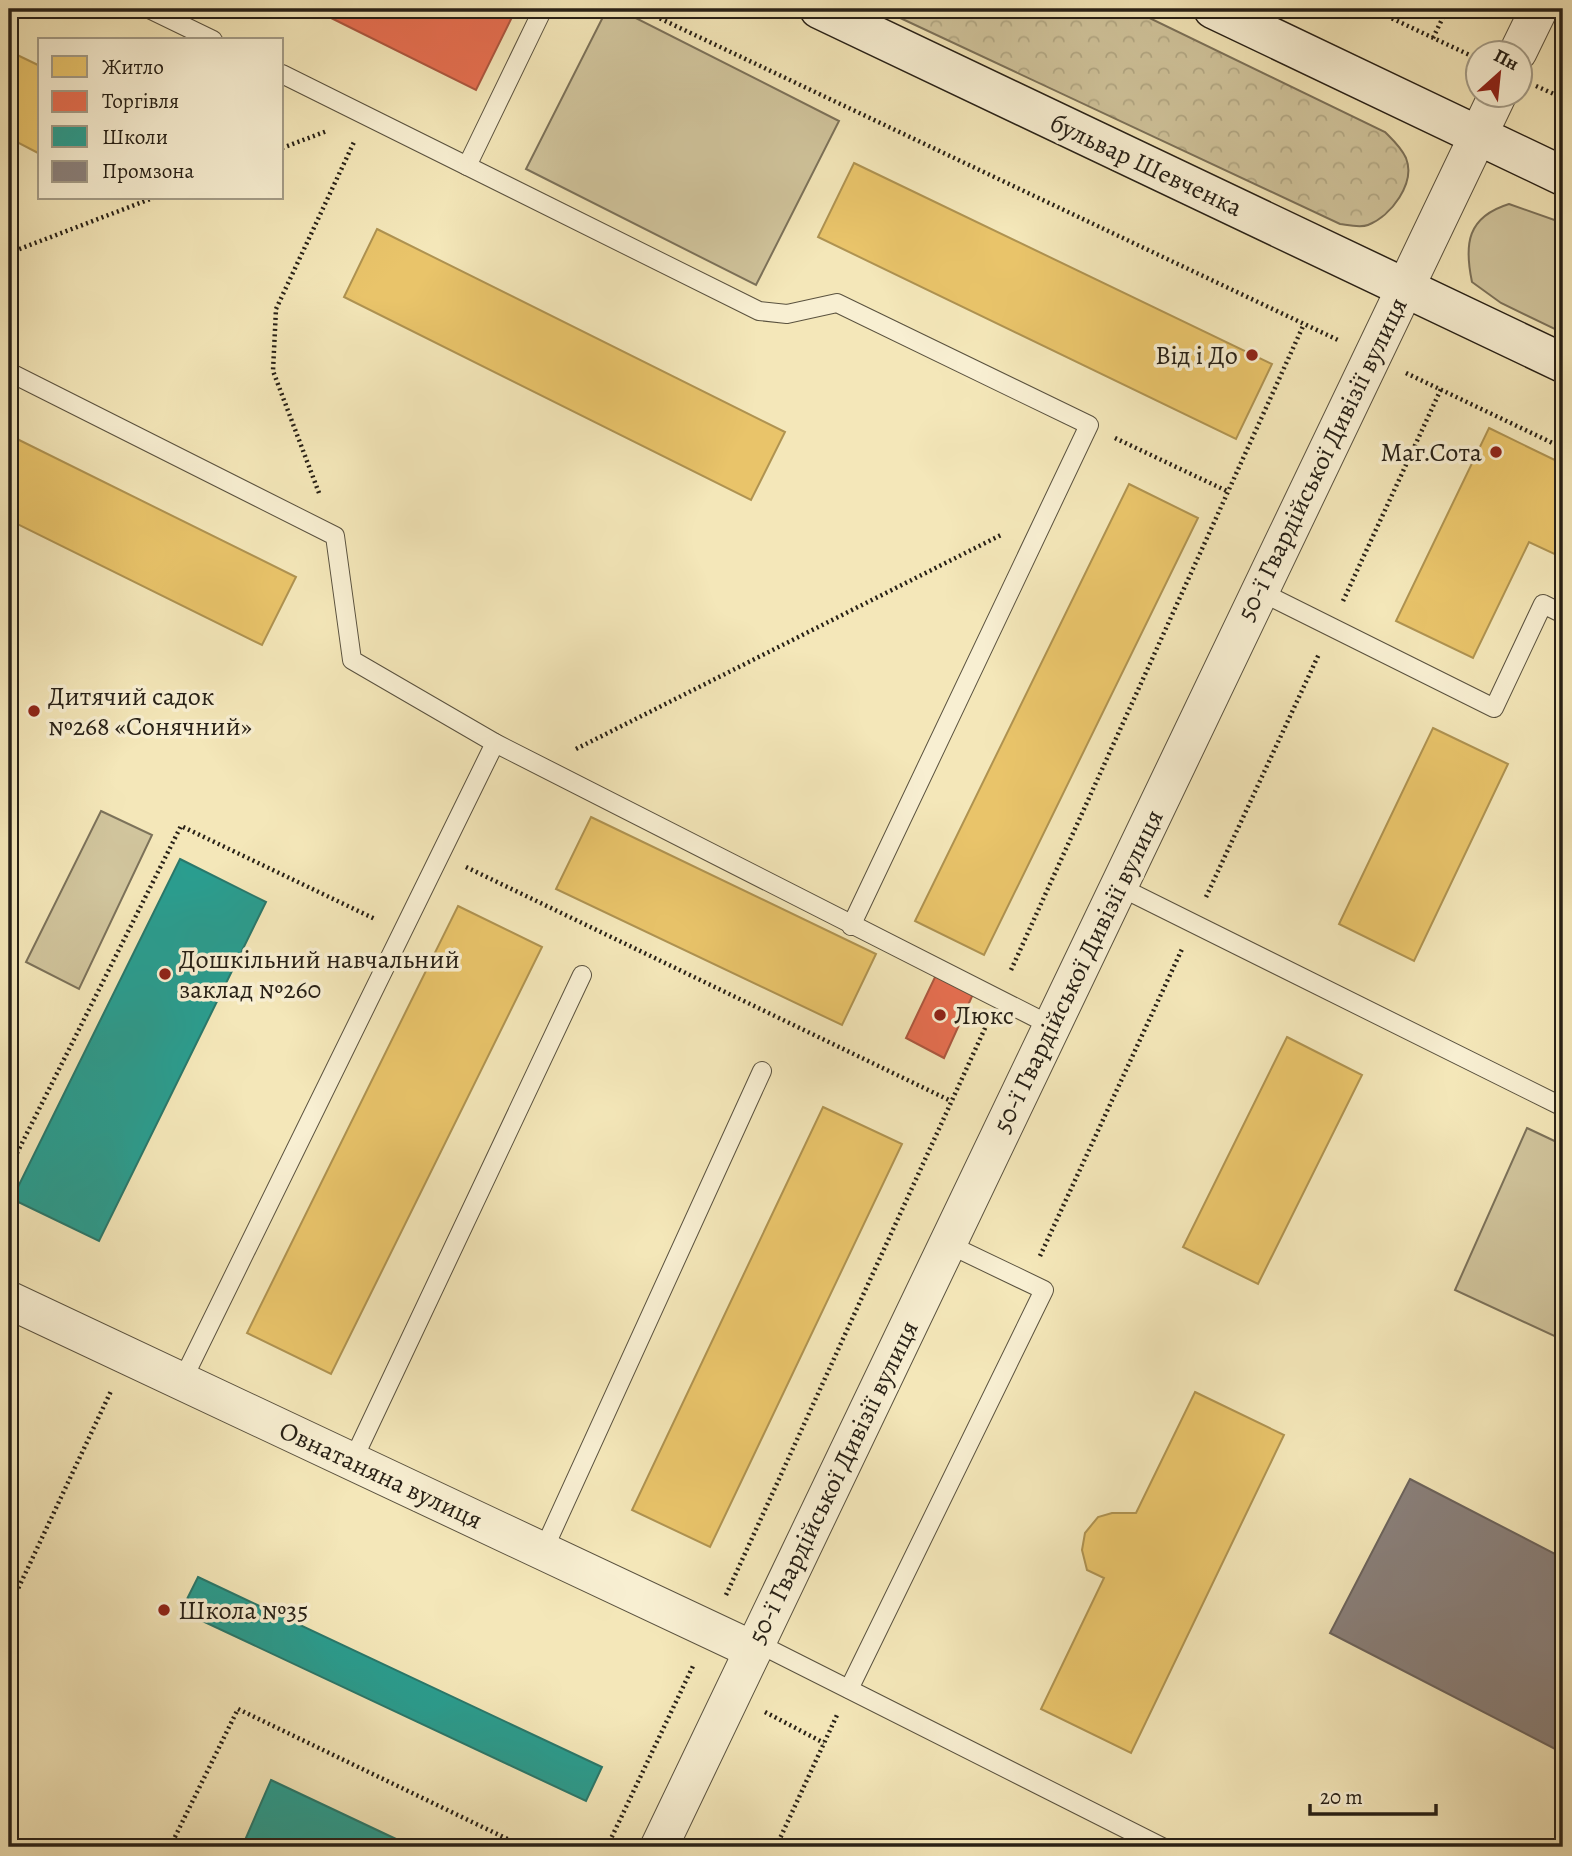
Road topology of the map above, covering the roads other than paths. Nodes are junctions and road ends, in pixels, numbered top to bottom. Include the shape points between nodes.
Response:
1 (149, 9) edge
2 (543, 9) edge
3 (819, 9) edge
4 (1213, 9) edge
5 (1539, 9) edge
6 (209, 38) edge
7 (1529, 38) edge
8 (284, 75) edge
9 (1496, 108) edge
10 (1479, 135) junction
11 (467, 166) junction
12 (1563, 176) edge
13 (1404, 288) junction
14 (1563, 363) edge
15 (9, 372) edge
16 (1259, 592) junction
17 (1563, 614) edge
18 (495, 743) junction
19 (1118, 886) junction
20 (851, 926) junction
21 (582, 975) dead end
22 (1052, 1026) junction
23 (762, 1071) dead end
24 (1563, 1107) edge
25 (947, 1244) junction
26 (9, 1300) edge
27 (182, 1381) junction
28 (352, 1462) junction
29 (543, 1551) junction
30 (755, 1647) junction
31 (849, 1689) junction
32 (659, 1847) edge
33 (1162, 1847) edge

1 - 6 lane
2 - 11 lane
3 - 13 main road, бульвар Шевченка
4 - 10 main road
5 - 7 street, 50-ї Гвардійської Дивізії вулиця
8 - 11 lane
9 - 10 street, 50-ї Гвардійської Дивізії вулиця
10 - 12 main road
10 - 13 street, 50-ї Гвардійської Дивізії вулиця
11 - 20 lane via 759,311 788,314 837,303 1089,425
13 - 14 main road, бульвар Шевченка
13 - 16 street, 50-ї Гвардійської Дивізії вулиця
15 - 18 lane via 335,536 352,660
16 - 17 lane via 1494,708 1543,604
16 - 19 street, 50-ї Гвардійської Дивізії вулиця
18 - 20 lane
18 - 27 lane
19 - 22 street, 50-ї Гвардійської Дивізії вулиця
19 - 24 lane
20 - 22 lane
21 - 28 lane
22 - 25 street, 50-ї Гвардійської Дивізії вулиця
23 - 29 lane
25 - 30 street, 50-ї Гвардійської Дивізії вулиця
25 - 31 lane via 1044,1290
26 - 27 street, Овнатаняна вулиця
27 - 28 street, Овнатаняна вулиця
28 - 29 street, Овнатаняна вулиця
29 - 30 street, Овнатаняна вулиця
30 - 31 lane
30 - 32 street, 50-ї Гвардійської Дивізії вулиця
31 - 33 lane

